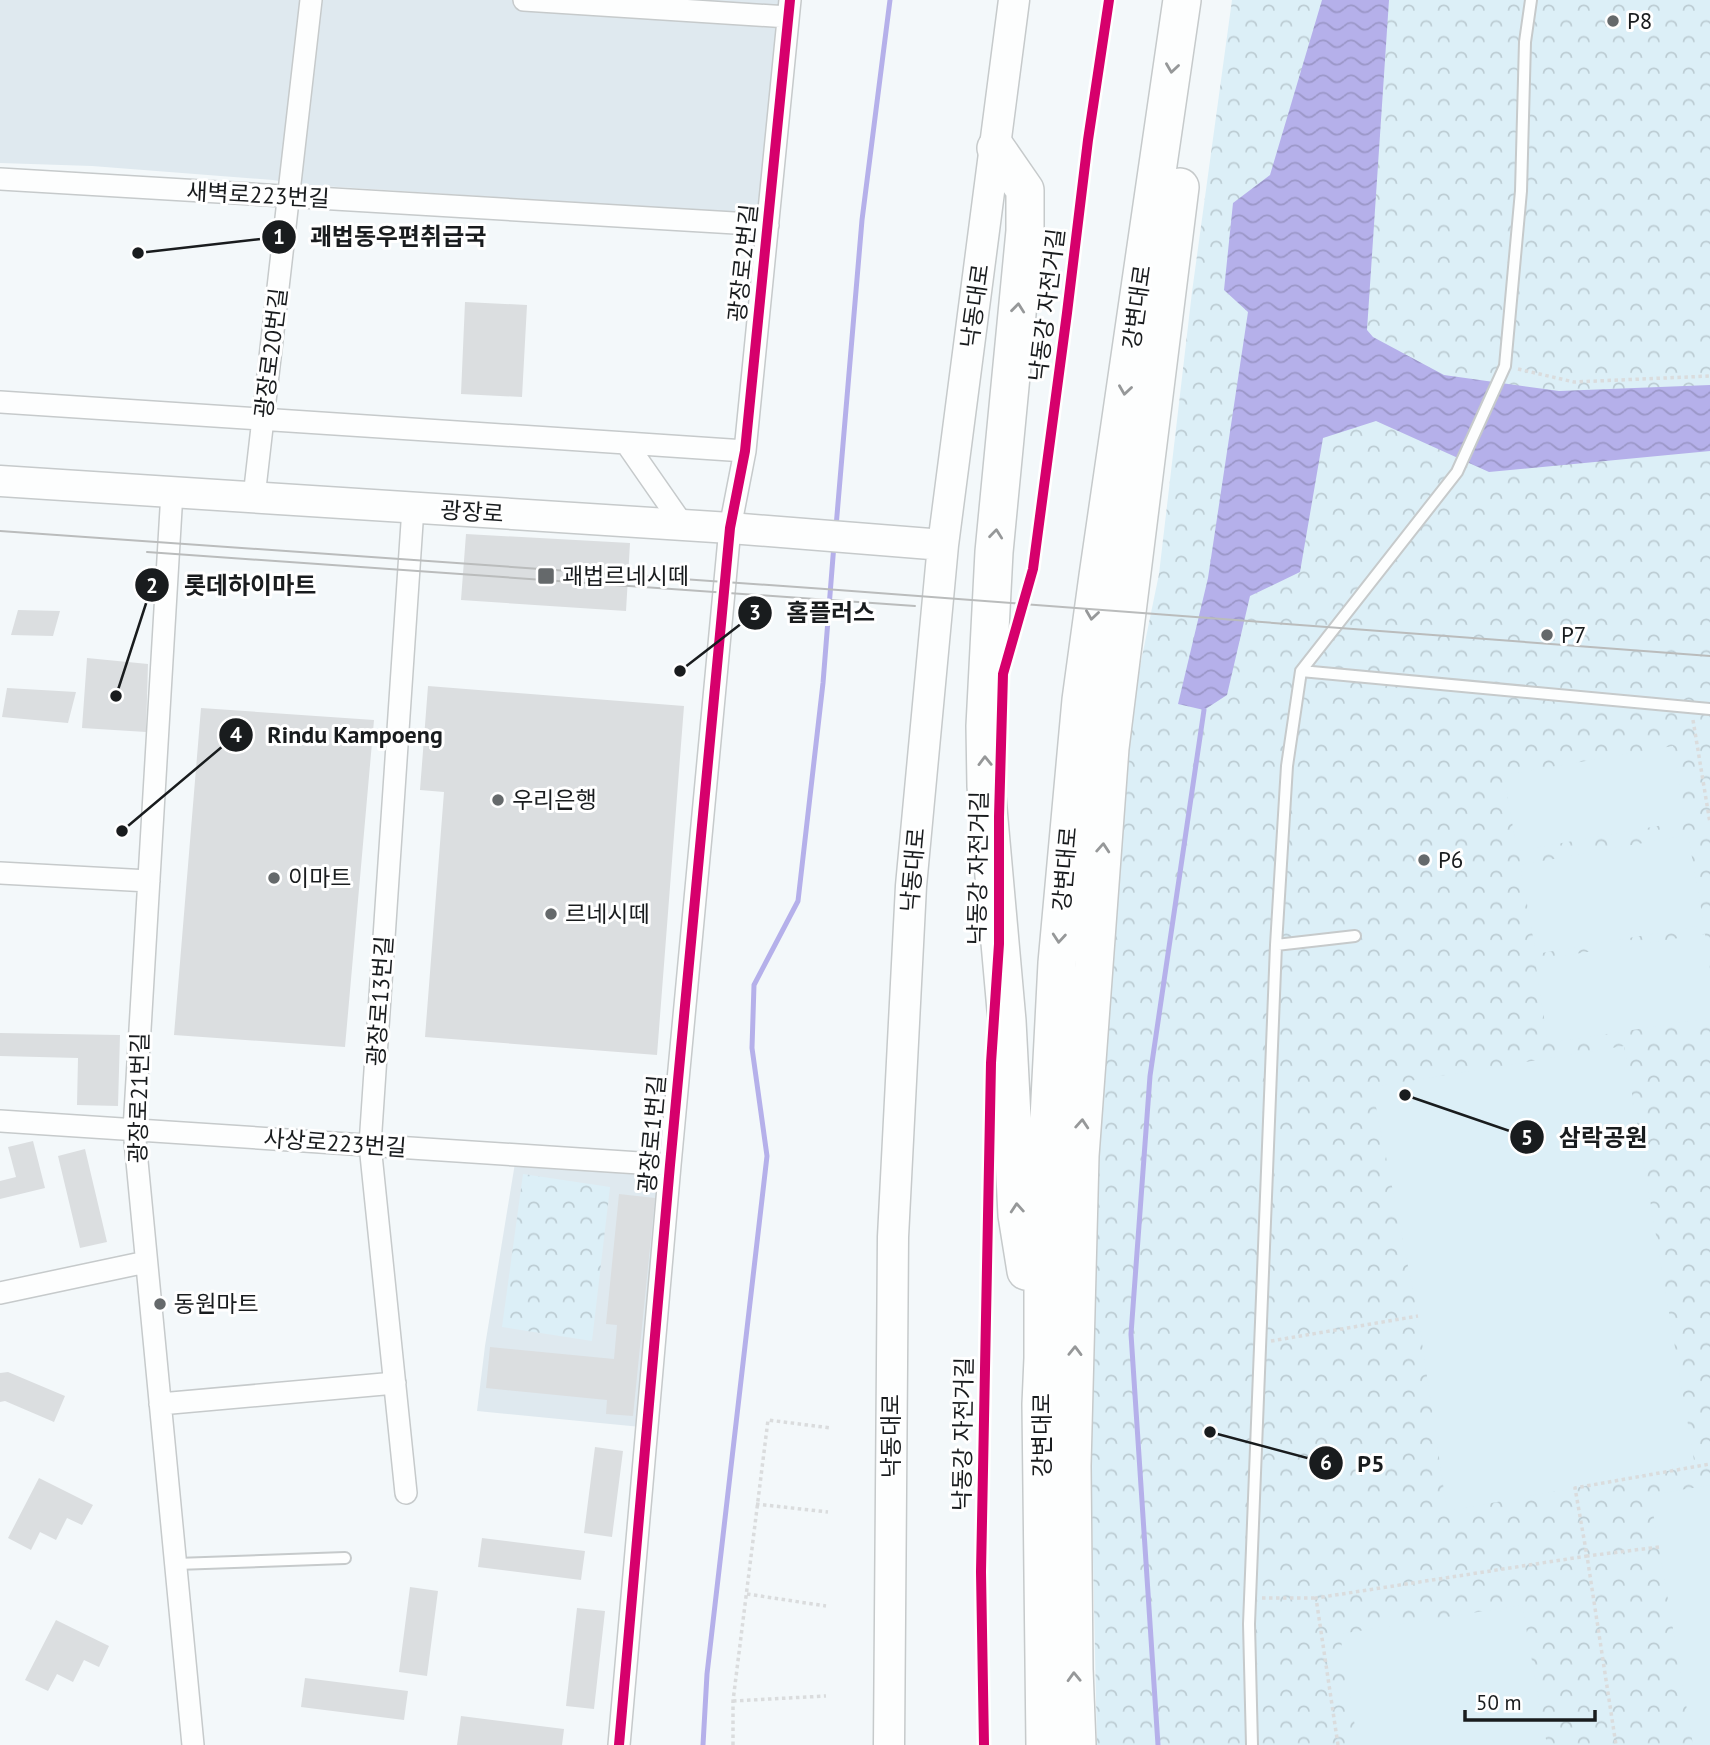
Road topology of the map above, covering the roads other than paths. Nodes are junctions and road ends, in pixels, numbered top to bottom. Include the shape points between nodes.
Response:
1 (311, 0) edge
2 (524, 0) edge
3 (1014, 0) edge
4 (1182, 0) edge
5 (1206, 0) edge
6 (1531, 0) edge
7 (789, 9) edge
8 (996, 148) junction
9 (0, 179) edge
10 (288, 197) junction
11 (768, 225) junction
12 (0, 402) edge
13 (263, 419) junction
14 (626, 443) junction
15 (746, 451) junction
16 (0, 481) edge
17 (172, 492) junction
18 (254, 498) junction
19 (413, 508) junction
20 (683, 525) junction
21 (740, 529) junction
22 (943, 545) junction
23 (1301, 671) junction
24 (1710, 709) edge
25 (0, 873) edge
26 (149, 881) junction
27 (1355, 936) dead end
28 (1276, 945) junction
29 (0, 1121) edge
30 (134, 1130) junction
31 (370, 1145) junction
32 (670, 1165) junction
33 (146, 1262) junction
34 (0, 1293) edge
35 (1043, 1358) junction
36 (395, 1383) junction
37 (160, 1404) junction
38 (1073, 1466) junction
39 (406, 1493) dead end
40 (345, 1558) dead end
41 (176, 1564) junction
42 (892, 1738) edge
43 (193, 1745) edge
44 (620, 1745) edge
45 (1045, 1745) edge
46 (1077, 1745) edge
47 (1252, 1745) edge

1 - 10 street, 광장로20번길
2 - 7 street
3 - 8 main road, 낙동대로
4 -> 35 highway, 강변대로 via 1081,700 1057,963 1043,1236
38 -> 5 highway, 강변대로 via 1080,1156 1110,748
6 - 23 lane via 1525,43 1521,191 1505,366 1457,472
7 - 11 street, 광장로2번길
8 - 22 main road, 낙동대로
35 -> 8 highway via 1017,1215 1007,1021 986,786 994,552 1026,231 1025,190
9 - 10 street, 새벽로223번길
10 - 11 street, 새벽로223번길
10 - 13 street, 광장로20번길
11 - 15 street, 광장로2번길
12 - 13 street
13 - 14 street
13 - 18 street, 광장로20번길
14 - 15 street
14 - 20 street
15 - 21 street, 광장로2번길
16 - 17 main road, 광장로
17 - 18 main road, 광장로
17 - 26 street, 광장로21번길
18 - 19 main road, 광장로
19 - 20 main road, 광장로
19 - 31 street, 광장로13번길
20 - 21 main road, 광장로
21 - 22 main road, 광장로
21 - 32 street, 광장로1번길
22 - 42 main road, 낙동대로 via 911,886 892,1237
23 - 24 lane
23 - 28 lane via 1287,766
25 - 26 street
26 - 30 street, 광장로21번길
27 - 28 lane
28 - 47 lane via 1249,1624
29 - 30 street, 사상로223번길
30 - 31 street, 사상로223번길
30 - 33 street, 광장로21번길
31 - 32 street, 사상로223번길
31 - 36 street, 광장로13번길
32 - 44 street, 광장로1번길
33 - 34 street
33 - 37 street, 광장로21번길
35 - 38 highway
35 - 45 highway, 강변대로
36 - 37 street
36 - 39 street, 광장로13번길
37 - 41 street, 광장로21번길
46 -> 38 highway, 강변대로
40 - 41 lane
41 - 43 street, 광장로21번길

